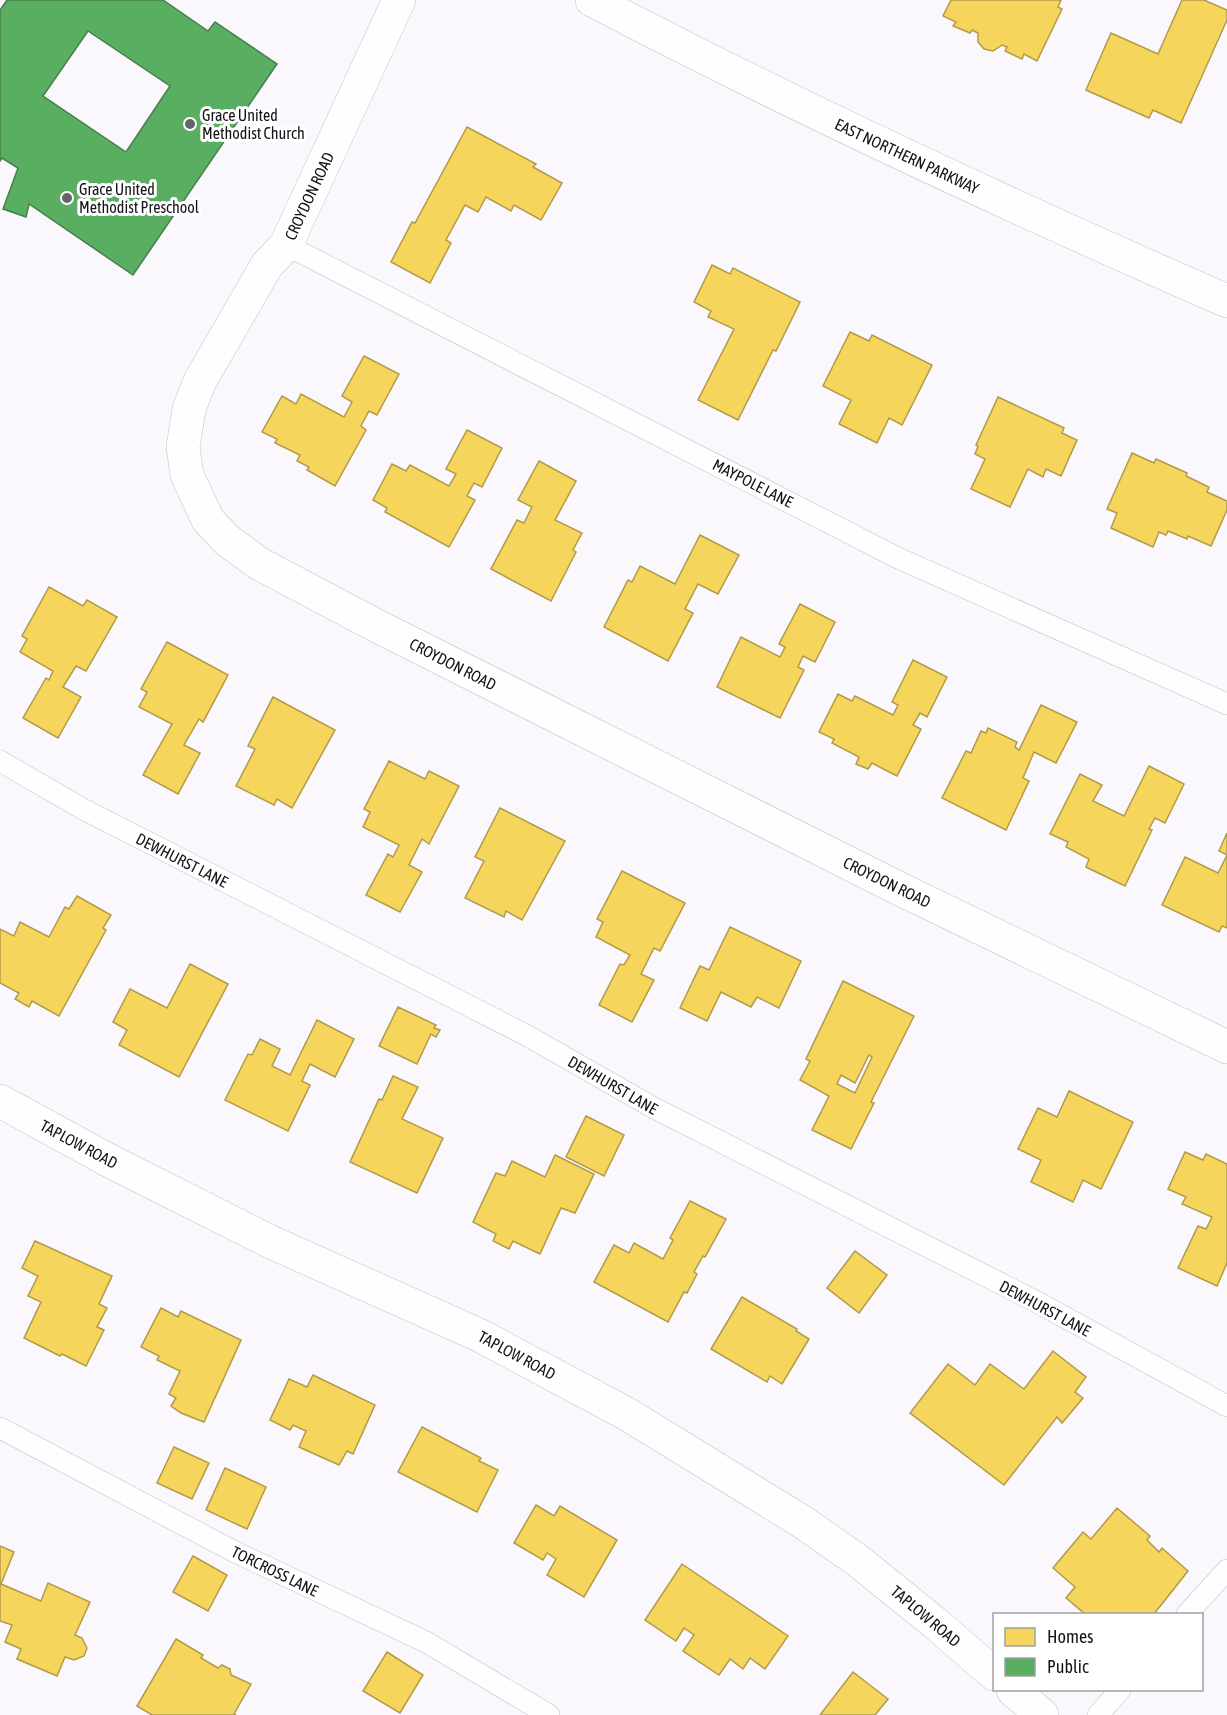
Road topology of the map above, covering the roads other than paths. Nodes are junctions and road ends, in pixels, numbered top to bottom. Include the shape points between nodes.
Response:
1 (399, 0) edge
2 (592, 0) edge
3 (286, 245) junction
4 (1227, 301) edge
5 (1227, 704) edge
6 (0, 761) edge
7 (1227, 1047) edge
8 (0, 1101) edge
9 (1227, 1406) edge
10 (0, 1428) edge
11 (1227, 1570) edge
12 (1188, 1613) edge
13 (993, 1673) edge
14 (1015, 1691) edge
15 (1118, 1691) edge
16 (549, 1715) edge
17 (1042, 1715) edge
18 (1098, 1715) edge

1 - 3 street, CROYDON ROAD
2 - 4 street, EAST NORTHERN PARKWAY via 720,67 1058,227
3 - 5 lane, MAYPOLE LANE via 898,558
3 - 7 street, CROYDON ROAD via 267,266 200,381 189,409 183,447 187,475 208,520 227,540 258,563 388,631 902,890
6 - 9 lane, DEWHURST LANE via 83,809 526,1035 654,1108 1037,1302
8 - 13 street, TAPLOW ROAD via 263,1238 479,1335 627,1414 848,1553
10 - 16 lane, TORCROSS LANE via 235,1552 426,1642
11 - 12 lane
14 - 17 street
15 - 18 lane

